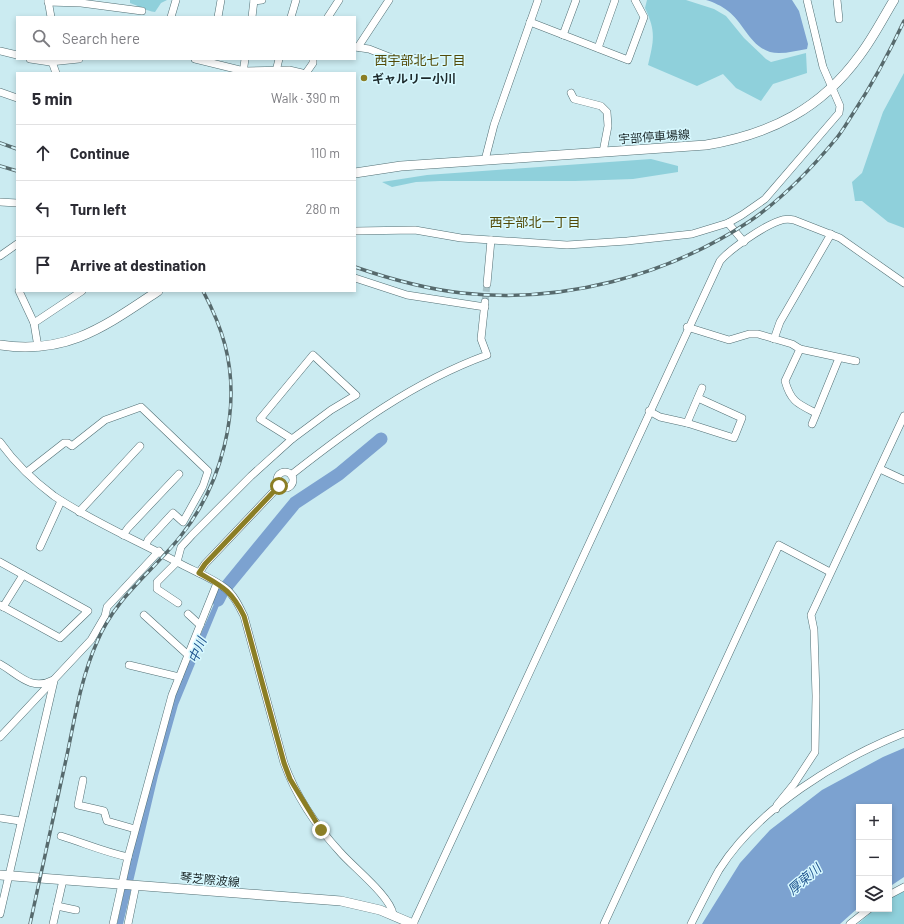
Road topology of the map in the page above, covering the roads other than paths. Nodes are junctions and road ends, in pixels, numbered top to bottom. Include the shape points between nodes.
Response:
1 (176, 0) edge
2 (221, 0) edge
3 (254, 0) edge
4 (262, 0) edge
5 (296, 0) edge
6 (339, 0) edge
7 (390, 0) edge
8 (538, 0) edge
9 (576, 0) edge
10 (615, 0) edge
11 (636, 0) edge
12 (807, 0) edge
13 (836, 0) edge
14 (894, 0) edge
15 (48, 1) edge
16 (105, 3) edge
17 (142, 11) dead end
18 (51, 16) edge
19 (171, 16) edge
20 (218, 16) edge
21 (252, 16) edge
22 (291, 16) edge
23 (329, 16) edge
24 (839, 19) dead end
25 (530, 22) junction
26 (563, 35) junction
27 (356, 47) edge
28 (598, 48) junction
29 (0, 50) edge
30 (16, 55) edge
31 (421, 58) dead end
32 (51, 60) edge
33 (204, 60) edge
34 (246, 60) edge
35 (279, 60) edge
36 (313, 61) edge
37 (276, 71) junction
38 (56, 72) edge
39 (244, 72) edge
40 (300, 72) edge
41 (307, 72) edge
42 (832, 88) junction
43 (0, 92) edge
44 (570, 93) dead end
45 (16, 98) edge
46 (603, 152) junction
47 (485, 160) junction
48 (356, 173) edge
49 (0, 202) edge
50 (16, 203) edge
51 (728, 223) junction
52 (356, 231) edge
53 (831, 234) junction
54 (491, 240) junction
55 (744, 242) junction
56 (16, 245) edge
57 (0, 256) edge
58 (356, 278) edge
59 (904, 283) edge
60 (487, 284) tunnel mouth
61 (19, 292) edge
62 (80, 292) edge
63 (156, 292) edge
64 (34, 323) junction
65 (688, 327) junction
66 (774, 339) junction
67 (0, 345) edge
68 (38, 347) junction
69 (800, 349) junction
70 (839, 358) junction
71 (856, 361) dead end
72 (702, 388) dead end
73 (698, 398) junction
74 (649, 411) junction
75 (816, 413) junction
76 (904, 416) edge
77 (687, 423) junction
78 (812, 424) dead end
79 (292, 439) junction
80 (0, 442) edge
81 (140, 446) dead end
82 (880, 469) junction
83 (27, 472) junction
84 (179, 474) dead end
85 (904, 480) edge
86 (61, 501) junction
87 (79, 512) junction
88 (123, 535) junction
89 (146, 545) junction
90 (40, 547) dead end
91 (159, 551) junction
92 (0, 562) edge
93 (177, 562) junction
94 (830, 572) junction
95 (199, 573) junction
96 (23, 575) junction
97 (217, 583) junction
98 (178, 603) dead end
99 (2, 606) edge
100 (188, 614) dead end
101 (144, 615) dead end
102 (200, 625) junction
103 (188, 655) junction
104 (0, 664) edge
105 (129, 665) dead end
106 (179, 677) junction
107 (54, 678) junction
108 (904, 733) edge
109 (0, 737) edge
110 (83, 780) dead end
111 (776, 809) junction
112 (0, 818) edge
113 (20, 821) junction
114 (135, 829) junction
115 (61, 836) dead end
116 (128, 856) junction
117 (5, 876) edge
118 (63, 880) junction
119 (123, 884) junction
120 (135, 885) junction
121 (904, 887) edge
122 (892, 893) edge
123 (57, 906) junction
124 (76, 910) dead end
125 (865, 912) edge
126 (0, 914) edge
127 (394, 914) junction
128 (53, 924) edge
129 (113, 924) edge
130 (128, 924) edge
131 (413, 924) edge
132 (604, 924) edge
133 (691, 924) edge
134 (850, 924) edge

1 - 19 street
2 - 20 street
3 - 4 street
3 - 21 street
5 - 22 street
6 - 23 street
7 - 27 street
8 - 25 street
9 - 26 street
10 - 28 street
11 - 28 street via 644,17 628,60
12 - 42 street via 823,68
13 - 24 street
14 - 42 main road, 宇部停車場線 via 862,54
15 - 16 street
15 - 18 street
16 - 17 street
25 - 26 street
25 - 47 street via 494,124
26 - 28 street
27 - 31 street via 370,49 397,60
29 - 30 street
32 - 38 street
33 - 39 street
34 - 39 street
35 - 37 street
36 - 41 street
37 - 39 street
37 - 40 street
42 - 46 main road, 宇部停車場線 via 784,122 742,138 706,145
42 - 51 street via 840,106 839,113 772,192 754,208
43 - 45 street
44 - 46 street via 574,99 601,106 607,112 608,126
46 - 47 main road, 宇部停車場線
47 - 48 main road, 宇部停車場線 via 373,169
49 - 50 street
51 - 54 street via 692,234 627,241 567,245
51 - 55 street
52 - 54 street via 415,230
53 - 55 street via 787,219 774,223
53 - 59 street
53 - 66 street via 780,322
54 - 60 street
55 - 65 street via 720,261
56 - 57 street
58 - 95 street via 407,295 485,304 481,339 487,355 454,367 406,393 351,428 291,475 292,484 283,488 279,486
61 - 64 street
62 - 64 street
63 - 68 main road via 91,333 63,343
64 - 68 street
65 - 66 street via 729,340 749,334
65 - 74 street
66 - 69 street
67 - 68 main road
69 - 70 street
69 - 75 street via 785,381 796,404
70 - 71 street
70 - 75 street
72 - 73 street
73 - 77 street
73 - 77 street via 742,418 734,438
74 - 77 street via 660,417
74 - 131 street
75 - 78 street
76 - 82 street
79 - 79 street via 260,419 313,356 356,395
79 - 93 street via 239,487 192,535 181,547
80 - 83 street
81 - 87 street
82 - 85 street
82 - 94 street
83 - 86 street
83 - 89 street via 64,443 72,446 105,420 141,407 208,471 203,486 183,522 173,513
84 - 88 street
86 - 87 street
86 - 90 street
87 - 88 street
88 - 89 street
89 - 91 street
91 - 93 street
91 - 107 street via 107,607 92,640
92 - 96 street
93 - 95 street
93 - 98 street via 157,582 157,588
94 - 111 street via 811,615 814,630 816,696 815,752
94 - 132 street via 779,545
95 - 97 street
96 - 99 street
96 - 99 street via 88,611 60,638
97 - 102 street
97 - 127 street via 232,595 244,616 290,779 321,830 389,903
100 - 102 street
101 - 103 street
102 - 103 street
103 - 106 street
104 - 107 street via 26,683 47,683
105 - 106 street
106 - 114 street via 166,713
107 - 109 street
107 - 113 street
108 - 111 street via 826,773
110 - 114 street via 78,805 104,811 107,821
111 - 133 street via 756,826 723,865
112 - 113 street
113 - 117 street
114 - 116 street
115 - 116 street via 91,845 104,852
116 - 119 street
117 - 118 main road, 琴芝際波線
117 - 126 street
118 - 119 main road, 琴芝際波線
118 - 123 street
119 - 120 main road, 琴芝際波線
119 - 129 street
120 - 127 main road, 琴芝際波線 via 341,901
120 - 130 street
121 - 122 street
123 - 124 street
123 - 128 street
125 - 134 street
127 - 131 main road, 琴芝際波線

